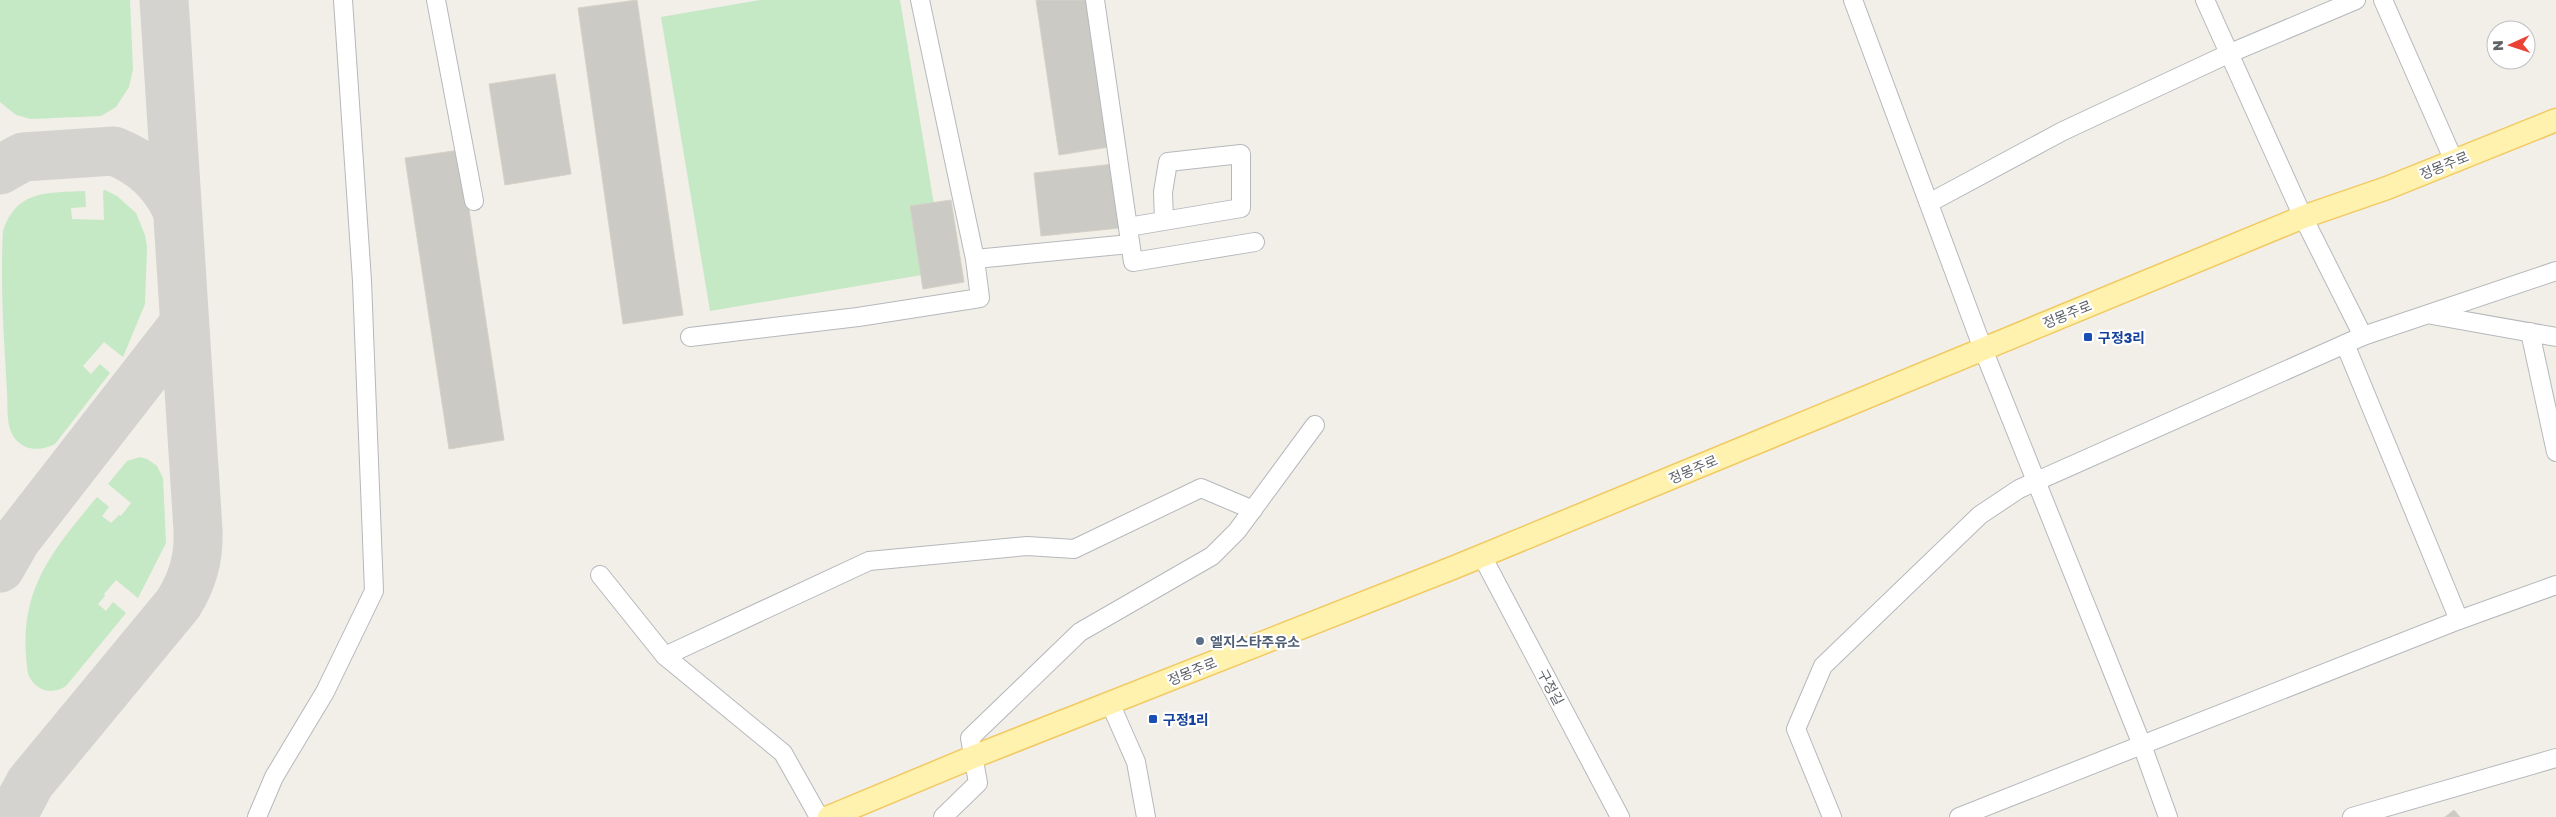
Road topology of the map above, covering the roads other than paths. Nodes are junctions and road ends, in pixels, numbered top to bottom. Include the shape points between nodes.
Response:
1 (343, 0) edge
2 (436, 0) edge
3 (920, 0) edge
4 (1095, 0) edge
5 (1853, 0) edge
6 (2205, 0) edge
7 (2356, 0) edge
8 (2383, 0) edge
9 (2228, 54) junction
10 (2556, 120) edge
11 (2454, 161) junction
12 (474, 201) dead end
13 (1929, 204) junction
14 (2303, 217) junction
15 (1164, 221) junction
16 (1129, 235) junction
17 (1255, 242) dead end
18 (975, 259) junction
19 (2556, 271) edge
20 (2429, 314) junction
21 (2530, 332) junction
22 (2363, 336) junction
23 (690, 337) dead end
24 (2556, 337) edge
25 (2345, 344) junction
26 (1982, 348) junction
27 (1315, 425) dead end
28 (2556, 452) edge
29 (2036, 482) junction
30 (1253, 510) junction
31 (1482, 556) junction
32 (600, 575) dead end
33 (2556, 585) edge
34 (2459, 620) junction
35 (666, 656) junction
36 (1110, 703) junction
37 (2142, 745) junction
38 (973, 758) junction
39 (2556, 758) edge
40 (257, 817) edge
41 (819, 817) edge
42 (829, 817) edge
43 (943, 817) edge
44 (1146, 817) edge
45 (1620, 817) edge
46 (1832, 817) edge
47 (1959, 817) edge
48 (2168, 817) edge
49 (2352, 817) edge

1 - 40 street via 362,281 374,591 325,692 274,777
2 - 12 street
3 - 18 street
4 - 16 street
5 - 13 street
6 - 9 street
7 - 9 street
8 - 11 street
9 - 13 street via 2063,131
9 - 14 street
10 - 11 main road, 정몽주로
11 - 14 main road, 정몽주로
13 - 26 street
14 - 22 street
14 - 26 main road, 정몽주로
15 - 15 street via 1241,208 1241,154 1168,162 1163,192
15 - 16 street
16 - 17 street via 1132,262
16 - 18 street
18 - 23 street via 980,298 858,317
19 - 20 street
20 - 21 street
20 - 22 street
21 - 24 street
21 - 28 street
22 - 25 street
25 - 29 street
25 - 34 street
26 - 29 street
26 - 31 main road, 정몽주로
27 - 30 street
29 - 37 street
29 - 46 street via 1980,514 1823,666 1796,730
30 - 35 street via 1201,488 1074,549 1027,546 869,561
30 - 38 street via 1212,556 1080,632 970,738
31 - 36 main road, 정몽주로
31 - 45 street, 구정길
32 - 35 street
33 - 34 street
34 - 37 street
35 - 41 street via 784,753
36 - 38 main road, 정몽주로
36 - 44 street via 1136,762
37 - 47 street
37 - 48 street
38 - 42 main road, 정몽주로
38 - 43 street via 978,783
39 - 49 street

